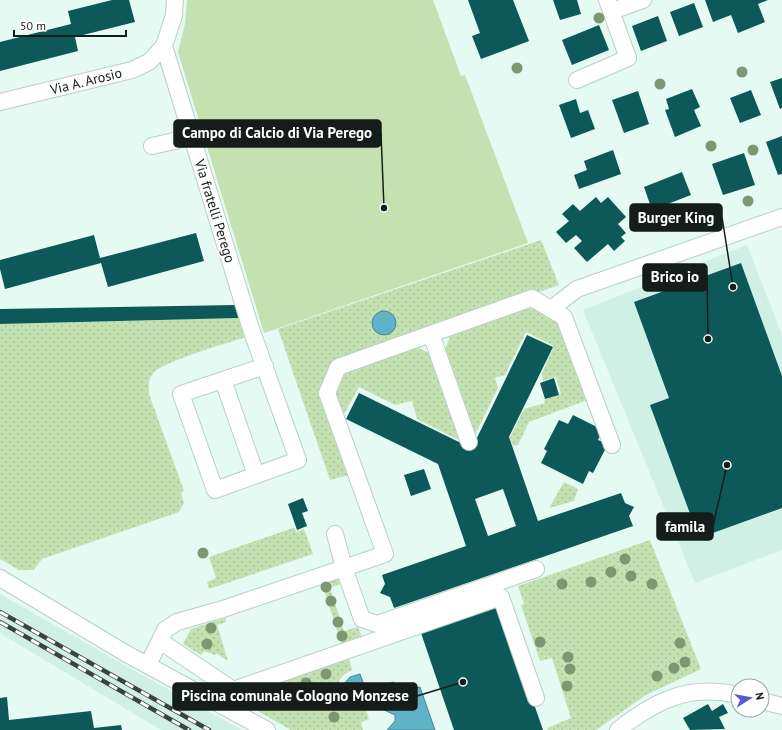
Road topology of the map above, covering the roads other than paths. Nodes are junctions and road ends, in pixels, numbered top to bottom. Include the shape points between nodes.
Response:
1 (175, 0) edge
2 (643, 0) edge
3 (609, 6) edge
4 (164, 46) junction
5 (577, 80) dead end
6 (0, 102) edge
7 (192, 137) junction
8 (152, 146) dead end
9 (782, 217) edge
10 (551, 309) junction
11 (431, 334) junction
12 (264, 366) junction
13 (223, 380) junction
14 (469, 442) dead end
15 (612, 445) dead end
16 (256, 475) junction
17 (335, 534) dead end
18 (344, 568) junction
19 (536, 569) dead end
20 (0, 578) edge
21 (160, 641) junction
22 (148, 665) junction
23 (730, 694) edge
24 (536, 698) dead end
25 (770, 703) edge
26 (782, 706) edge
27 (267, 730) edge
28 (618, 730) edge

1 - 4 street via 174,15
2 - 3 street
3 - 5 street via 628,58
4 - 6 street, Via A. Arosio via 149,62 132,70
4 - 7 street, Via fratelli Perego
7 - 8 street
7 - 12 street, Via fratelli Perego
9 - 10 street via 577,290
10 - 11 street via 532,298
10 - 15 street via 564,317
11 - 14 street
11 - 18 street via 338,367 327,393 385,554
12 - 13 street
12 - 16 street, Via fratelli Perego via 298,460
13 - 16 street
13 - 16 street via 181,394 215,490
17 - 18 street
18 - 19 street via 362,619 377,624
18 - 21 street via 223,609 176,622 165,630
20 - 22 street
21 - 22 street
21 - 24 street via 233,690 501,597
22 - 27 street
23 - 28 street via 709,692 674,696 640,712
25 - 26 street

